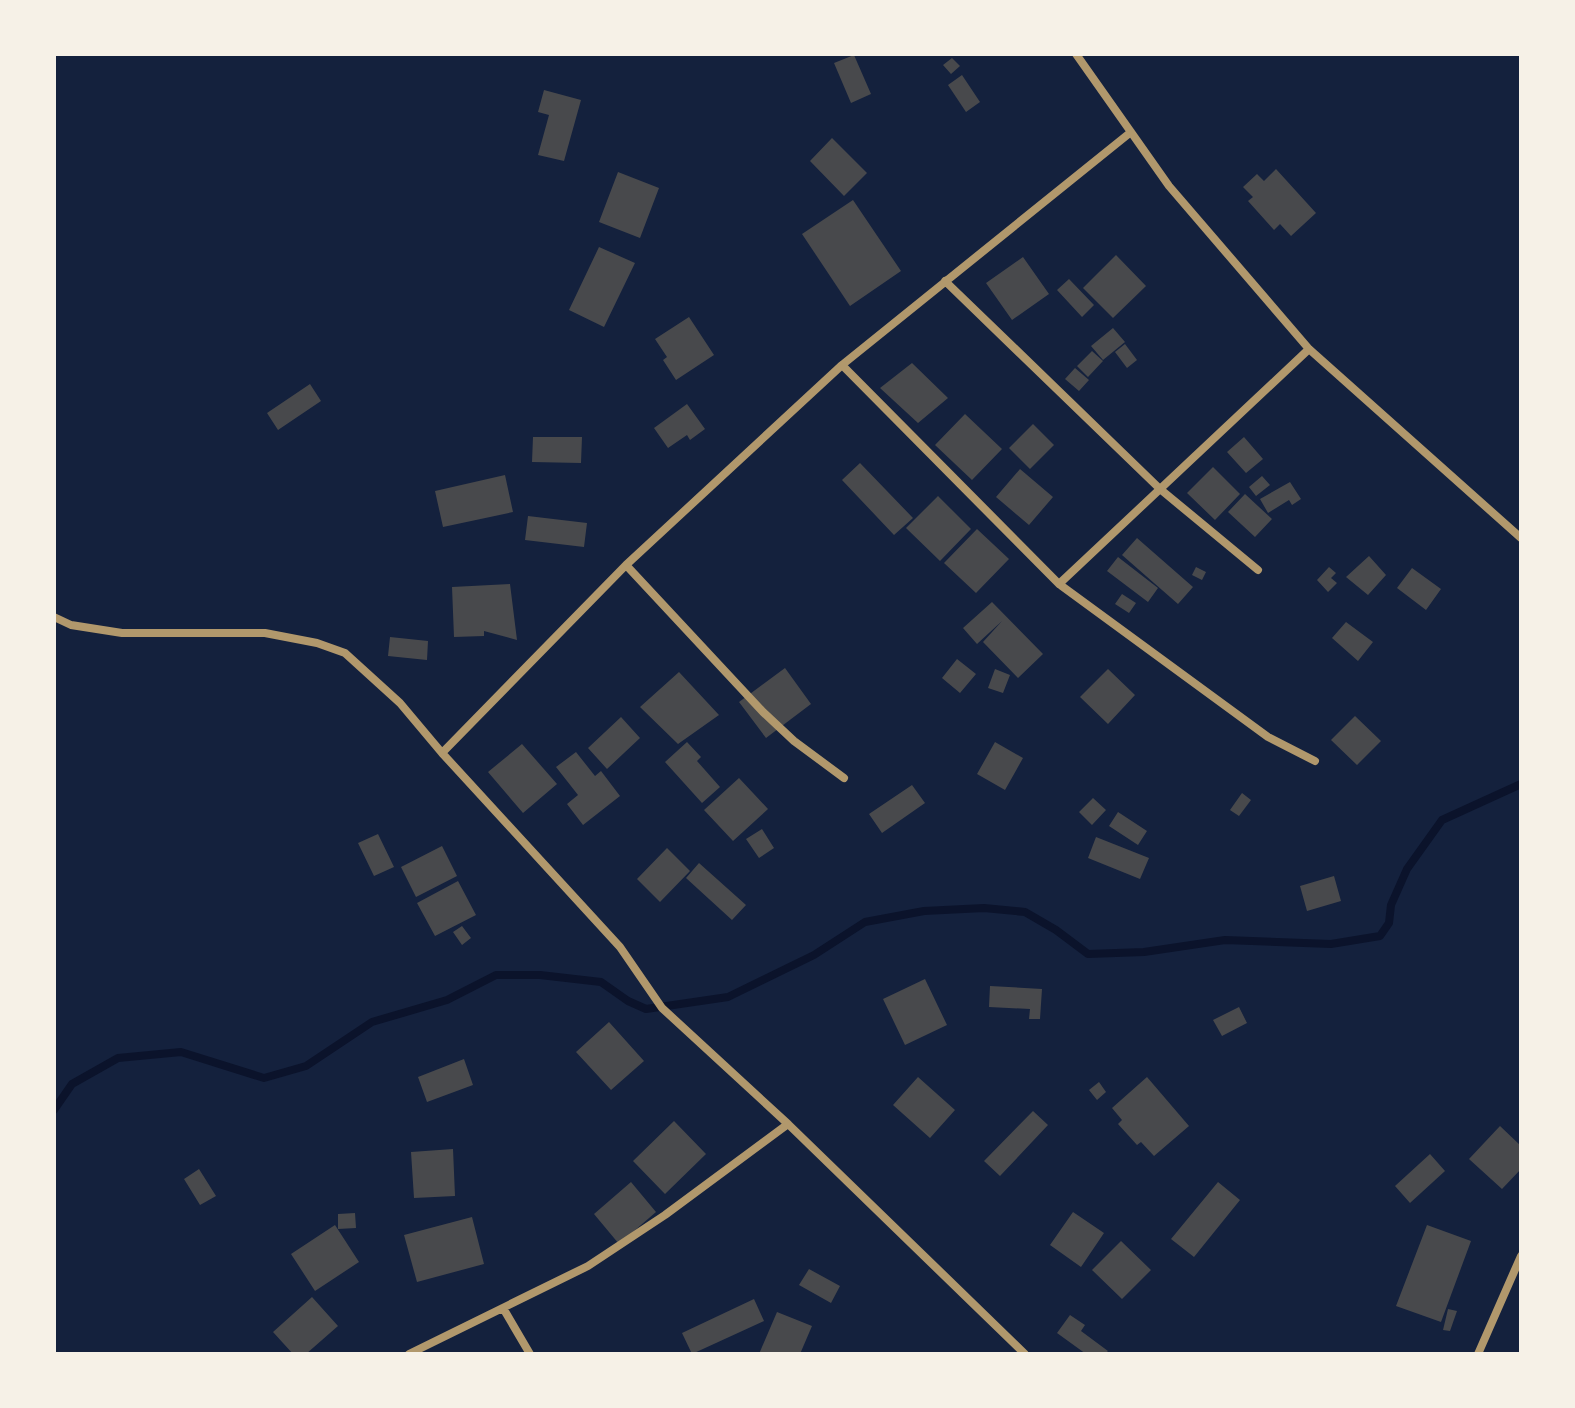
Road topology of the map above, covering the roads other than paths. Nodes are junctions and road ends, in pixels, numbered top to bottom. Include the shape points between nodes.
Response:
1 (1076, 54) edge
2 (1131, 132) junction
3 (945, 281) junction
4 (1309, 349) junction
5 (842, 365) junction
6 (1160, 489) junction
7 (1521, 538) edge
8 (626, 565) junction
9 (1258, 570) dead end
10 (1059, 584) junction
11 (54, 617) edge
12 (442, 753) junction
13 (1315, 761) dead end
14 (844, 778) dead end
15 (788, 1124) junction
16 (1521, 1256) edge
17 (503, 1308) junction
18 (409, 1354) edge
19 (530, 1354) edge
20 (1025, 1354) edge
21 (1478, 1354) edge

1 - 2 street
2 - 3 street
2 - 4 street via 1169,186
3 - 5 street
3 - 6 street
4 - 6 street
4 - 7 street
5 - 8 street
5 - 10 street
6 - 9 street
6 - 10 street
8 - 12 street
8 - 14 street via 770,719
10 - 13 street via 1268,737
11 - 12 street via 122,633 265,633 317,643 345,653 400,703
12 - 15 street via 620,947 662,1008
15 - 17 street via 601,1257
15 - 20 street
16 - 21 street
17 - 18 street
17 - 19 street

